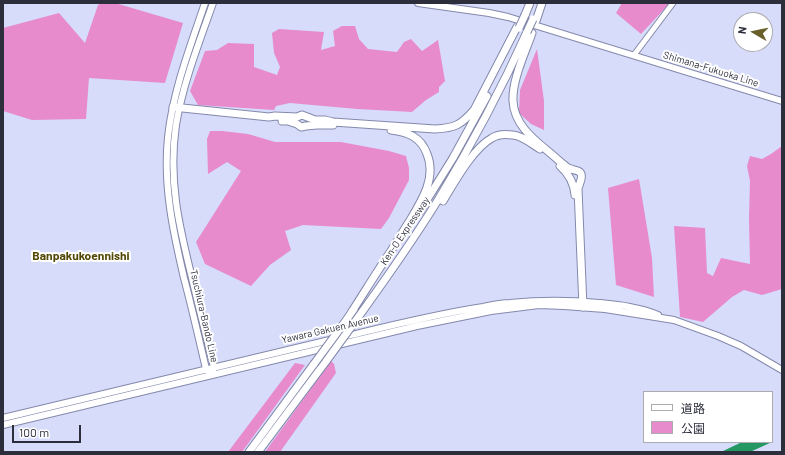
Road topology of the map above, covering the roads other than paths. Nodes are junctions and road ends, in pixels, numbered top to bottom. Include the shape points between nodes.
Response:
1 (205, 3) edge
2 (212, 3) edge
3 (418, 3) edge
4 (529, 3) edge
5 (541, 3) edge
6 (673, 3) edge
7 (518, 28) junction
8 (530, 32) junction
9 (634, 55) junction
10 (782, 101) edge
11 (176, 107) junction
12 (269, 117) junction
13 (579, 227) junction
14 (416, 234) junction
15 (583, 304) junction
16 (351, 313) junction
17 (214, 367) junction
18 (206, 369) junction
19 (782, 370) edge
20 (212, 375) junction
21 (3, 418) edge
22 (3, 426) edge
23 (249, 452) edge
24 (258, 452) edge

1 - 11 main road, Tsuchiura-Bando Line via 180,79
2 - 11 main road, Tsuchiura-Bando Line
3 - 9 main road, Shimana-Fukuoka Line via 508,17
4 - 7 highway, Ken-O Expressway, bridge
5 - 8 highway, Ken-O Expressway, bridge
6 - 9 street
7 - 12 highway via 474,110 467,118 448,128 333,122 315,120 302,115
7 - 16 highway, Ken-O Expressway via 499,73 453,158 420,212
8 - 13 highway via 513,89 514,109 519,122 534,140 567,167 581,174 578,189
8 - 14 highway, Ken-O Expressway via 468,150
9 - 10 main road, Shimana-Fukuoka Line
11 - 12 highway
11 - 17 main road, Tsuchiura-Bando Line via 174,186 177,210
11 - 18 main road, Tsuchiura-Bando Line via 169,130 167,149 168,197 176,243
12 - 16 highway via 301,127 332,124 400,131 418,139 429,157 429,178 420,204
13 - 14 highway via 574,186 567,173 528,141 507,134 492,137 485,142 440,206
13 - 15 highway
14 - 24 highway, Ken-O Expressway, bridge via 328,360
15 - 17 main road, Yawara Gakuen Avenue via 561,300 509,303 449,312
15 - 19 main road, Yawara Gakuen Avenue via 610,304 648,310 741,346
15 - 20 main road, Yawara Gakuen Avenue via 491,311
16 - 23 highway, Ken-O Expressway, bridge
17 - 18 main road, Yawara Gakuen Avenue
17 - 20 main road, Tsuchiura-Bando Line
18 - 20 main road, Tsuchiura-Bando Line
18 - 21 main road, Yawara Gakuen Avenue
20 - 22 main road, Yawara Gakuen Avenue

